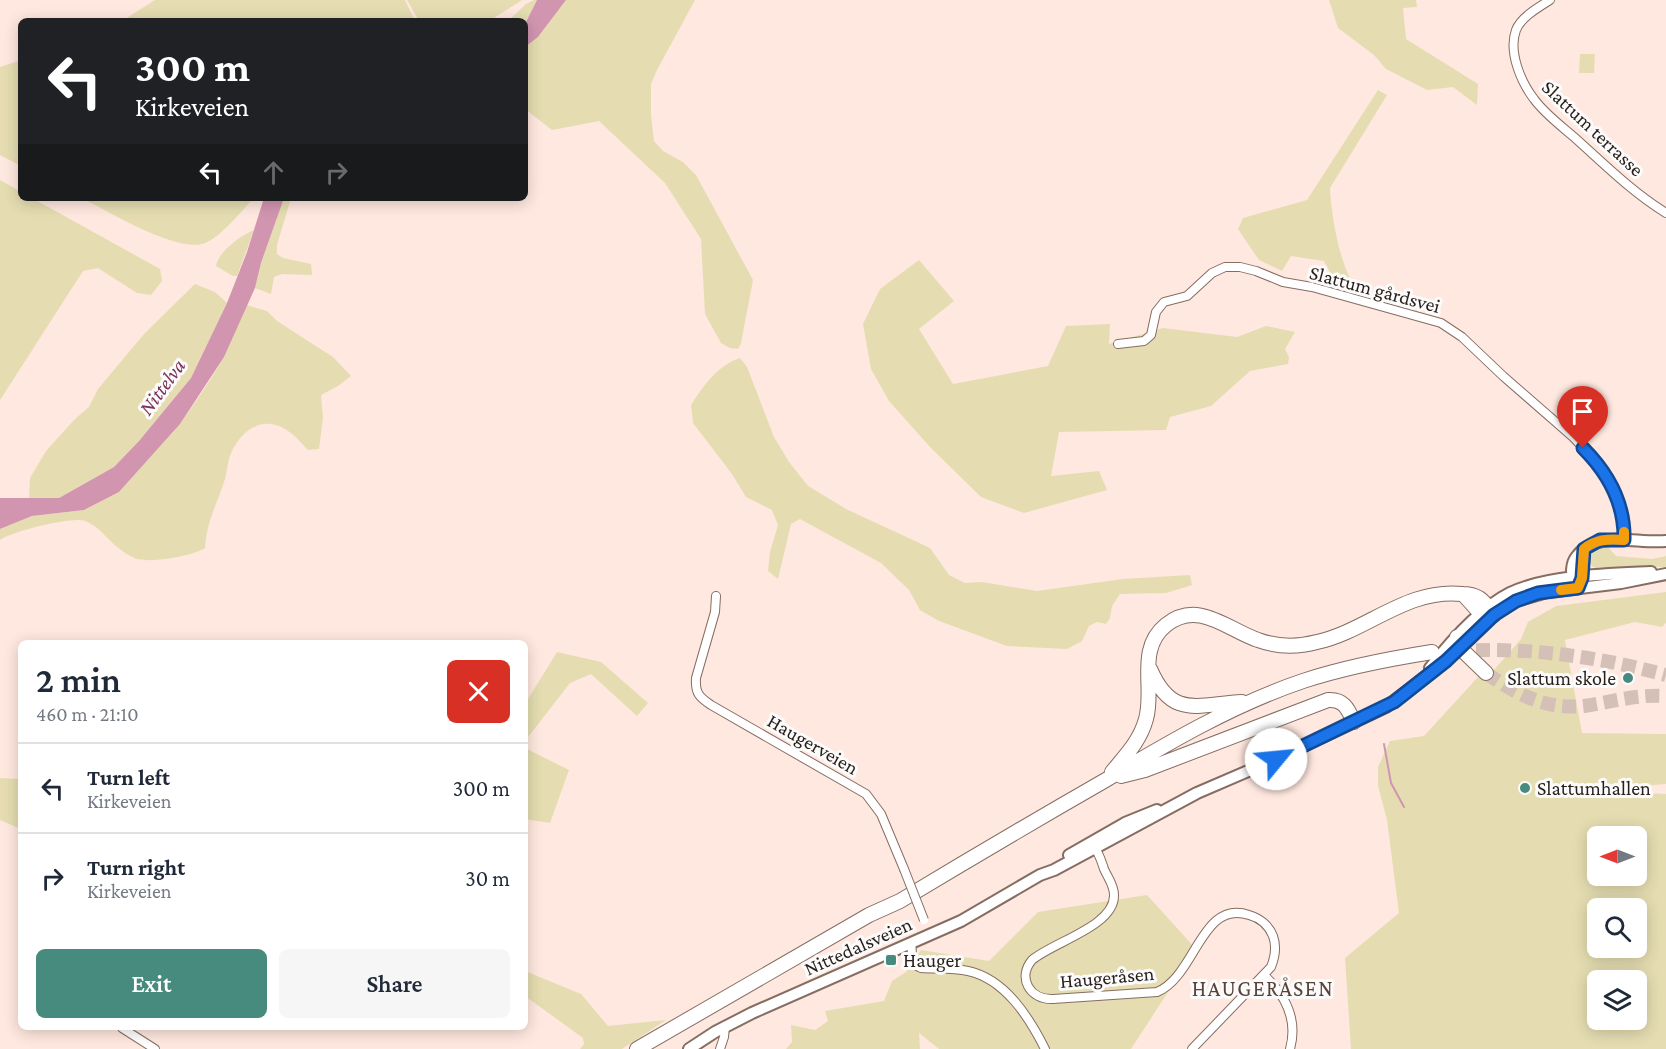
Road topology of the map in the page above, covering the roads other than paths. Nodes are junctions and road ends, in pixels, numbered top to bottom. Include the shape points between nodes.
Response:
1 (1550, 0) edge
2 (1666, 213) edge
3 (1118, 344) dead end
4 (1624, 540) junction
5 (1666, 541) edge
6 (1666, 573) edge
7 (1578, 581) junction
8 (716, 596) dead end
9 (1488, 612) junction
10 (1459, 642) junction
11 (1432, 652) dead end
12 (1148, 664) junction
13 (1486, 673) tunnel mouth
14 (1251, 702) junction
15 (1354, 722) junction
16 (1104, 780) junction
17 (1092, 847) junction
18 (900, 901) junction
19 (930, 934) junction
20 (911, 942) junction
21 (1264, 976) junction
22 (725, 1026) junction
23 (125, 1030) edge
24 (155, 1049) edge
25 (637, 1049) edge
26 (651, 1049) edge
27 (689, 1049) edge
28 (720, 1049) edge
29 (1045, 1049) edge
30 (1192, 1049) edge
31 (1290, 1049) edge

1 - 2 street, Slattum terrasse via 1517,28 1515,54 1526,88 1591,153
3 - 4 street, Slattum gårdsvei via 1144,341 1151,335 1156,312 1164,302 1186,296 1212,273 1226,267 1256,271 1283,282 1322,289 1441,323 1462,337 1594,459 1618,497
4 - 5 main road
4 - 7 main road via 1600,540 1584,549
6 - 7 main road, Nittedalsveien
7 - 9 main road, Nittedalsveien
8 - 19 street, Haugerveien, bridge via 696,678 698,696 866,794 881,814
9 - 10 main road, Nittedalsveien
9 - 12 highway via 1463,594 1442,594 1414,600 1323,641 1296,646 1262,642 1207,616 1185,616 1170,622 1158,634
10 - 13 highway
10 - 15 main road, Nittedalsveien via 1394,702
11 - 14 highway via 1333,672
12 - 14 highway via 1163,692 1181,704 1205,707
12 - 16 highway via 1145,724 1135,744
14 - 16 highway
15 - 16 highway via 1344,704 1328,700 1145,770
15 - 17 main road, Nittedalsveien
16 - 18 highway
17 - 19 main road, Nittedalsveien
17 - 21 street, Haugeråsen via 1113,889 1112,907 1097,922 1032,960 1025,978 1036,996 1046,999 1157,992 1173,984 1209,927 1217,919 1233,914 1250,915 1270,931 1275,957
18 - 25 highway via 869,915
18 - 26 highway
19 - 20 main road, Nittedalsveien
20 - 22 main road, Nittedalsveien
20 - 29 street via 916,966 966,970 1001,987
21 - 30 street, Haugeråsen
21 - 31 street via 1290,1011
22 - 27 main road, Nittedalsveien
22 - 28 street
23 - 24 street

